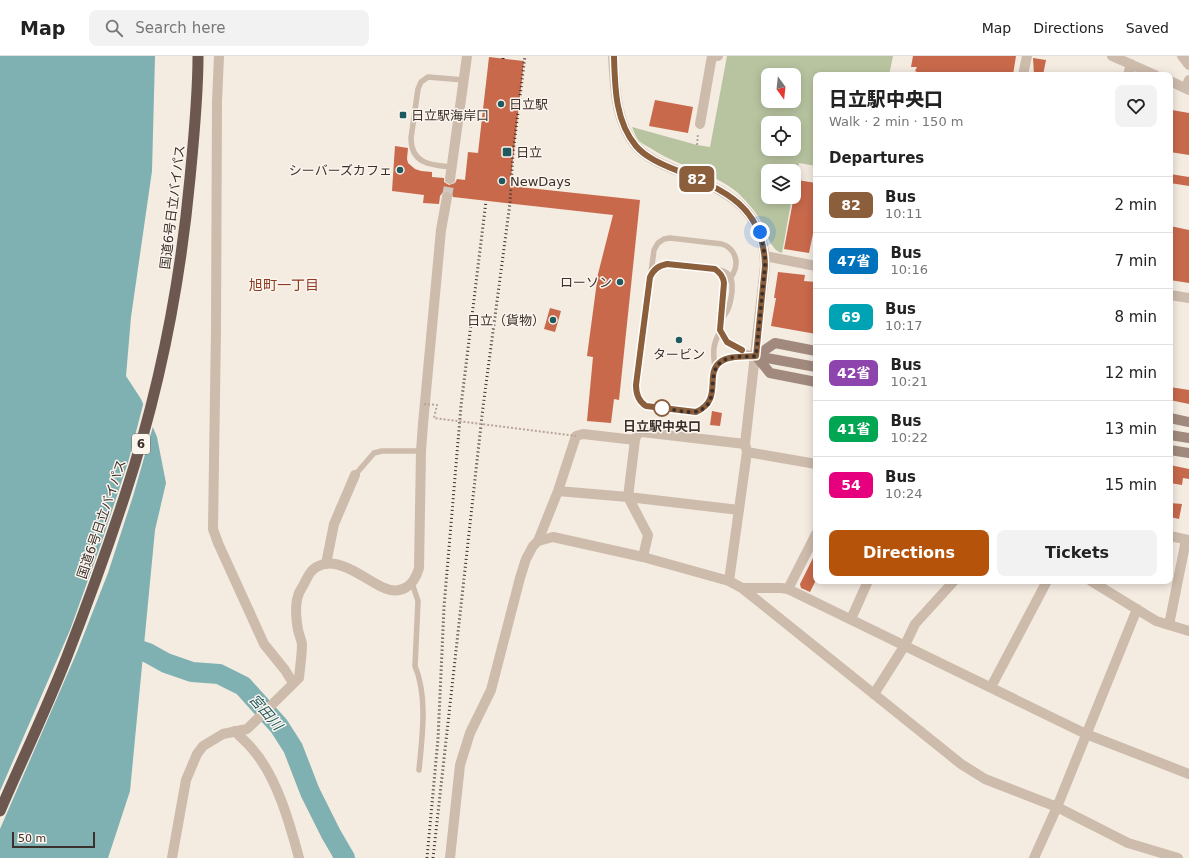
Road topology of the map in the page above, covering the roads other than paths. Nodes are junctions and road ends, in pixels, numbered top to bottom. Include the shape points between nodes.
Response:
1 (198, 56) edge
2 (219, 56) edge
3 (467, 56) edge
4 (614, 56) edge
5 (712, 56) edge
6 (718, 56) edge
7 (1027, 56) edge
8 (1112, 56) edge
9 (1182, 56) edge
10 (1131, 64) junction
11 (1189, 65) edge
12 (1024, 72) edge
13 (1129, 72) edge
14 (1149, 72) edge
15 (464, 80) junction
16 (1173, 82) edge
17 (1188, 86) edge
18 (700, 124) dead end
19 (451, 167) junction
20 (450, 179) tunnel mouth
21 (448, 197) tunnel mouth
22 (765, 256) junction
23 (813, 265) edge
24 (715, 269) junction
25 (650, 277) junction
26 (730, 277) junction
27 (724, 283) junction
28 (1173, 295) edge
29 (1189, 298) edge
30 (720, 320) junction
31 (720, 330) junction
32 (813, 350) edge
33 (756, 356) junction
34 (813, 366) edge
35 (715, 369) junction
36 (813, 381) edge
37 (1173, 419) edge
38 (1189, 422) edge
39 (1173, 435) edge
40 (1189, 438) edge
41 (635, 440) junction
42 (746, 448) junction
43 (421, 451) junction
44 (1173, 451) edge
45 (1189, 454) edge
46 (813, 463) edge
47 (355, 475) joint
48 (558, 491) junction
49 (628, 497) junction
50 (739, 510) junction
51 (1173, 537) edge
52 (813, 540) edge
53 (1187, 540) edge
54 (538, 541) junction
55 (643, 557) junction
56 (326, 564) junction
57 (729, 581) junction
58 (412, 584) junction
59 (867, 584) edge
60 (951, 584) edge
61 (1045, 584) edge
62 (1096, 584) edge
63 (742, 588) junction
64 (788, 589) junction
65 (1137, 609) junction
66 (851, 619) junction
67 (1169, 625) junction
68 (1189, 631) edge
69 (905, 645) junction
70 (293, 683) junction
71 (991, 688) junction
72 (874, 694) junction
73 (235, 731) junction
74 (1086, 734) junction
75 (418, 770) dead end
76 (1189, 774) edge
77 (1057, 807) junction
78 (0, 811) edge
79 (172, 858) edge
80 (299, 858) edge
81 (450, 858) edge
82 (1034, 858) edge
83 (1178, 858) edge

1 - 78 highway, 国道6号日立バイパス / 6 via 197,115 187,216 179,275 160,371 126,493 104,559 65,660
2 - 70 street via 213,529 264,644
3 - 15 street
4 - 22 street via 615,85 622,122 637,147 664,165 708,183 732,197 746,211 760,232
5 - 6 street
5 - 18 street
7 - 12 street
8 - 10 street
9 - 11 street
10 - 13 street
10 - 14 street
15 - 19 street
15 - 19 lane via 428,77 421,82 418,89 411,146 425,163
16 - 17 street
19 - 20 street
21 - 43 street via 442,230
22 - 23 street
22 - 33 street
24 - 25 lane via 667,264 653,270
24 - 26 lane via 725,271
24 - 27 lane via 723,277
25 - 26 lane via 654,250 658,243 670,238 728,246 735,256 736,263 734,273
25 - 35 lane via 636,385 641,403 646,406 696,412 703,409 710,401
26 - 27 lane
26 - 30 lane via 733,284 730,306
27 - 30 lane
28 - 29 street
30 - 31 lane
31 - 33 lane via 727,342
31 - 35 lane via 714,341
32 - 33 main road via 775,343
33 - 34 main road
33 - 35 lane via 727,359 719,363
33 - 36 main road via 770,373
33 - 42 street
37 - 38 main road
39 - 40 main road
41 - 42 street via 637,434 642,432
41 - 48 street via 583,434 576,436
41 - 49 street
42 - 46 street
42 - 50 street
43 - 47 lane via 382,450 374,453
43 - 58 street via 419,568
44 - 45 main road
47 - 56 street via 334,524
48 - 49 street
48 - 54 street
49 - 50 street
49 - 55 street via 648,535
50 - 57 street
51 - 53 street
52 - 64 street
53 - 67 street
54 - 55 street via 553,537
54 - 81 street via 526,559 491,690 470,733 460,765
55 - 57 street
56 - 58 street via 342,566 393,591
56 - 70 street via 310,571 297,597 296,617 302,643 299,678
57 - 63 street
58 - 75 lane via 418,601 415,666 422,702
59 - 66 street
60 - 69 street via 915,624
61 - 71 street
62 - 65 street
63 - 64 street
63 - 72 street
64 - 66 street
65 - 67 street via 1156,621
65 - 74 street
66 - 69 street
67 - 68 street
69 - 71 street
69 - 72 street
70 - 73 street via 247,729
71 - 74 street
72 - 77 street via 961,764 985,779
73 - 79 street via 212,740 196,754 186,780
73 - 80 street via 254,751 268,772 279,795
74 - 76 street
74 - 77 street
77 - 82 street
77 - 83 street via 1128,843

